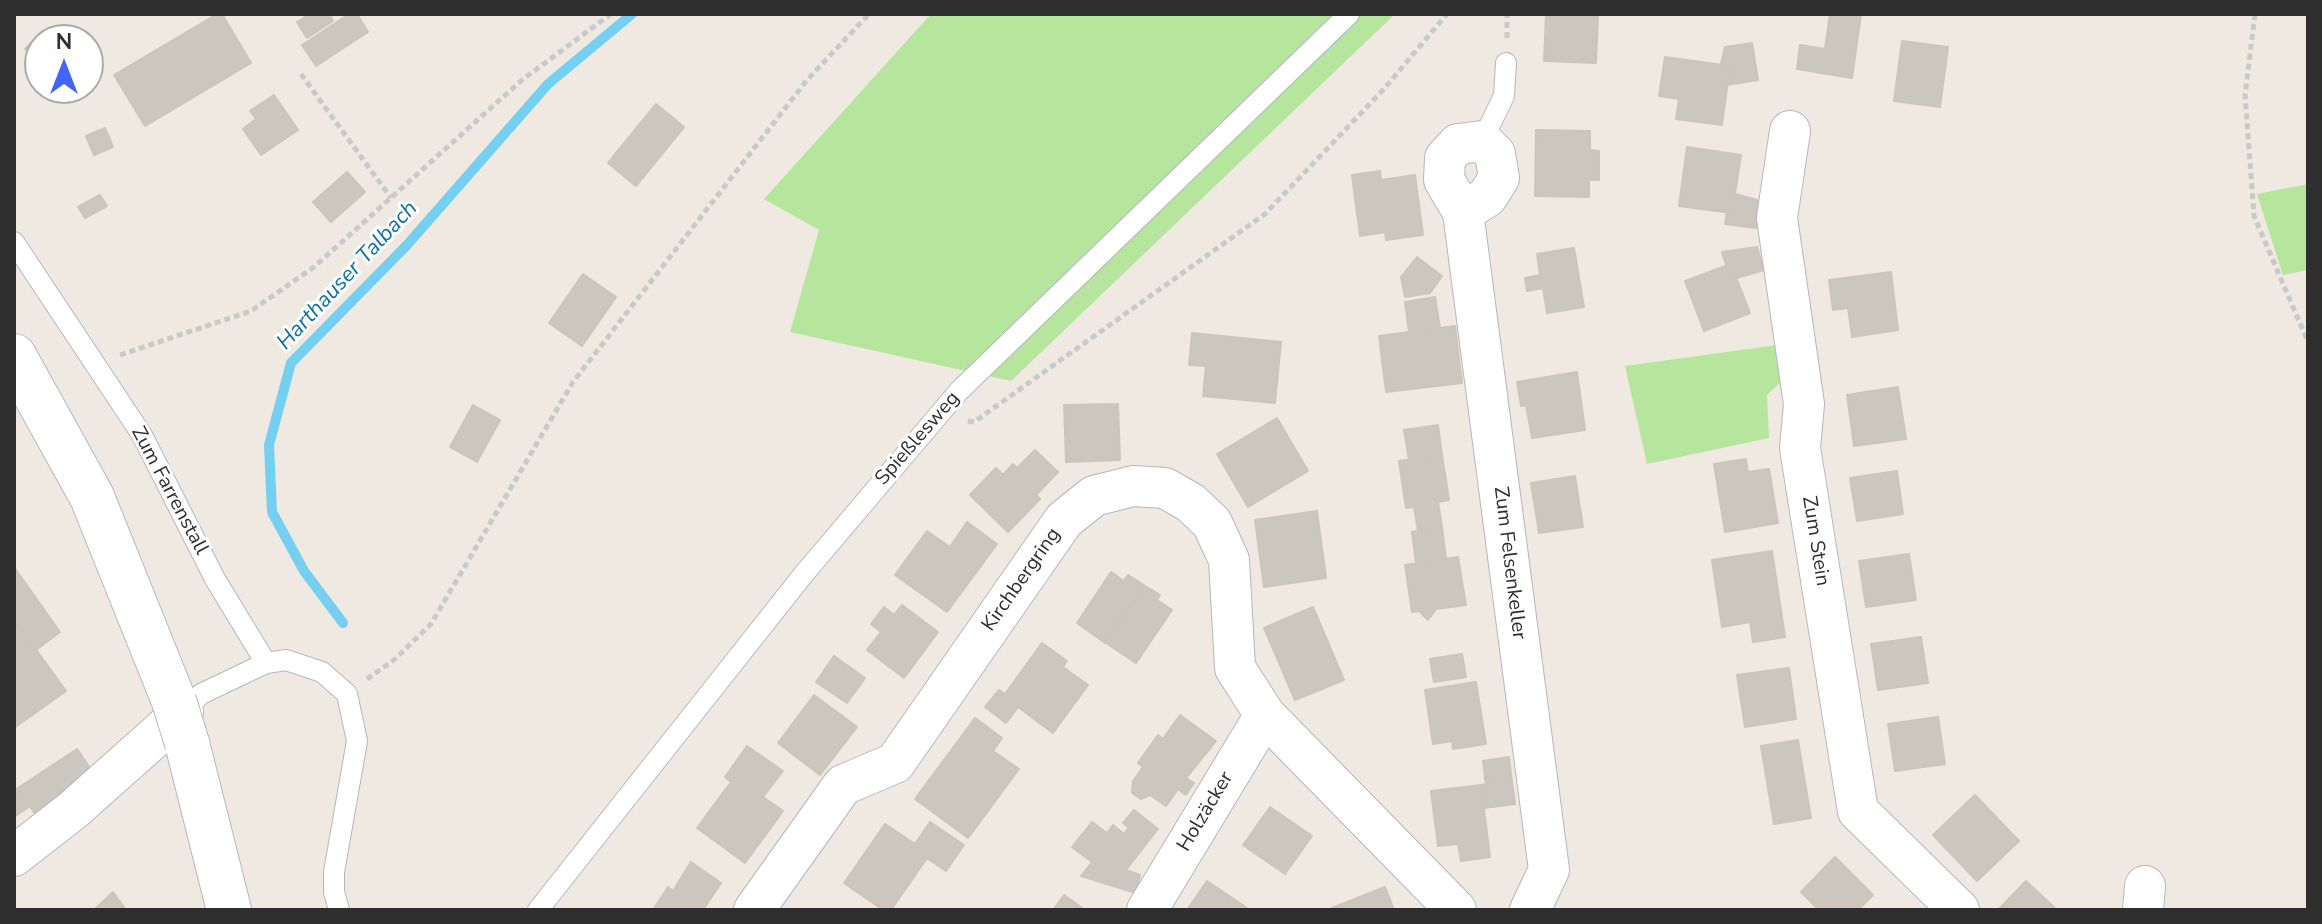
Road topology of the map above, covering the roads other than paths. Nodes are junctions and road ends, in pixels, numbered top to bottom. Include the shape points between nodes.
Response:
1 (1349, 14) edge
2 (1506, 63) dead end
3 (1790, 131) dead end
4 (1482, 141) joint
5 (14, 242) edge
6 (14, 356) edge
7 (266, 663) junction
8 (1265, 715) junction
9 (182, 719) junction
10 (14, 856) edge
11 (229, 910) edge
12 (339, 910) edge
13 (538, 910) edge
14 (754, 910) edge
15 (1147, 910) edge
16 (1456, 910) edge
17 (1530, 910) edge
18 (1959, 910) edge

1 - 13 lane, Spießlesweg via 959,391 803,575
2 - 4 lane via 1504,96
3 - 18 street, Zum Stein via 1777,218 1804,404 1800,448 1858,811
4 - 17 street, Zum Felsenkeller via 1495,154 1499,178 1487,197 1463,212 1549,870
5 - 7 lane, Zum Farrenstall via 142,435 215,579
6 - 9 main road via 92,497
7 - 9 lane via 201,694
7 - 12 lane via 286,660 322,672 347,694 357,741 334,872
8 - 14 street, Kirchbergring via 1235,668 1229,560 1212,523 1165,488 1133,486 1094,496 1064,520 895,763 843,785
8 - 15 street, Holzäcker
8 - 16 street, Kirchbergring
9 - 10 street
9 - 11 main road

